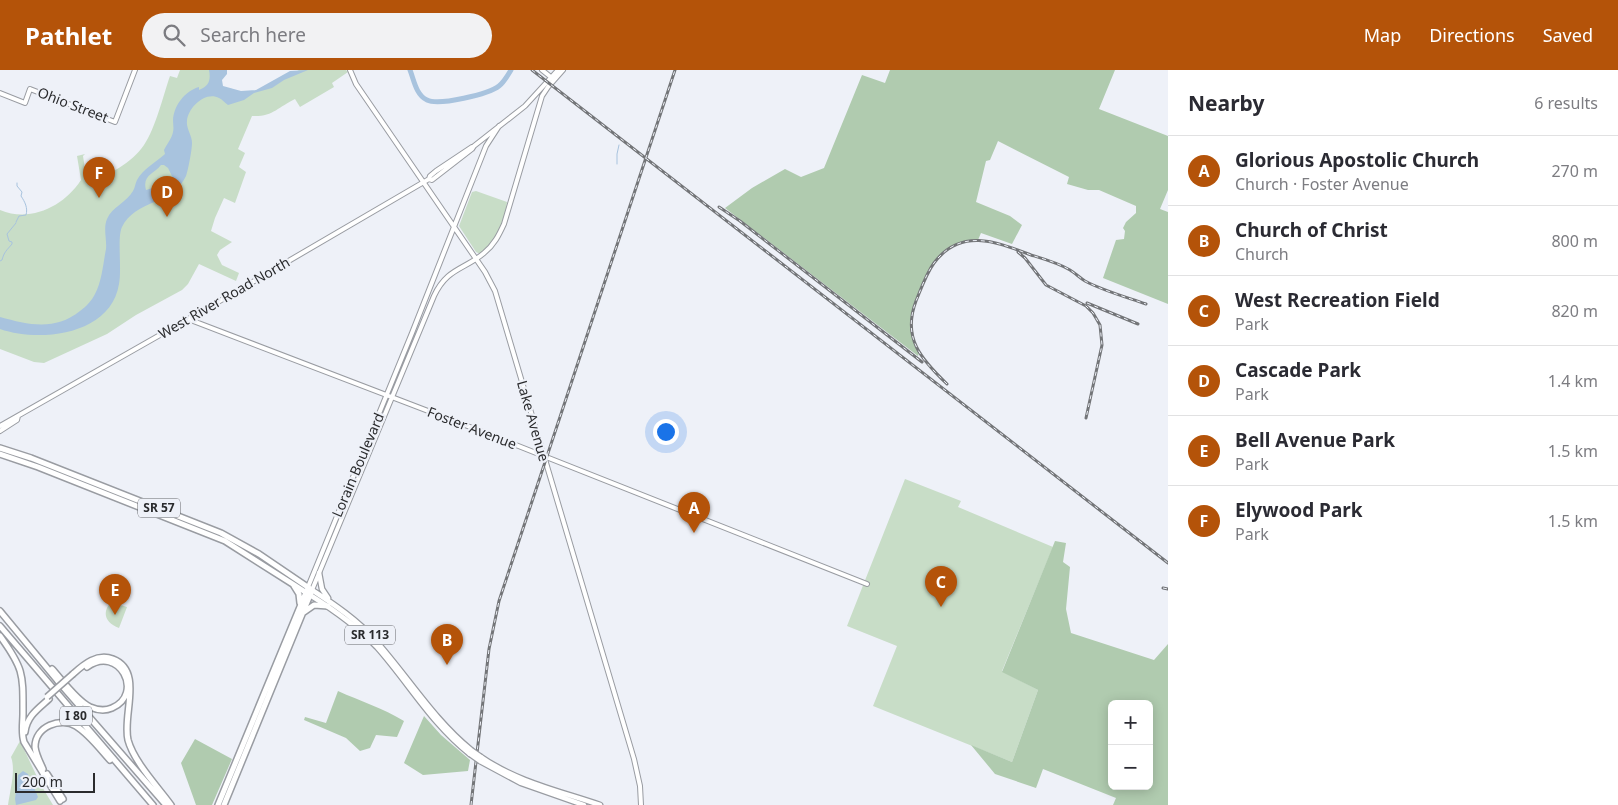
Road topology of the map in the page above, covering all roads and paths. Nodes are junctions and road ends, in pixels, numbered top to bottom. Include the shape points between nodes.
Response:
1 (135, 70) edge
2 (350, 70) edge
3 (542, 70) edge
4 (558, 70) edge
5 (563, 70) edge
6 (553, 79) junction
7 (0, 93) edge
8 (528, 103) junction
9 (538, 109) junction
10 (500, 126) junction
11 (424, 183) junction
12 (454, 227) junction
13 (476, 259) junction
14 (188, 319) junction
15 (387, 396) junction
16 (392, 397) junction
17 (18, 416) junction
18 (0, 426) edge
19 (0, 431) edge
20 (0, 448) edge
21 (0, 454) edge
22 (544, 456) junction
23 (319, 573) junction
24 (290, 581) junction
25 (867, 584) dead end
26 (309, 591) junction
27 (335, 604) junction
28 (328, 606) junction
29 (299, 609) junction
30 (0, 611) edge
31 (302, 614) junction
32 (0, 626) edge
33 (0, 636) edge
34 (30, 646) junction
35 (74, 676) junction
36 (414, 692) junction
37 (48, 698) junction
38 (23, 727) junction
39 (481, 759) junction
40 (43, 769) junction
41 (63, 803) edge
42 (153, 805) edge
43 (166, 805) edge
44 (171, 805) edge
45 (218, 805) edge
46 (224, 805) edge
47 (584, 805) edge
48 (600, 805) edge
49 (641, 805) edge

1 - 7 street, Ohio Street via 115,122 30,89 25,103
2 - 11 street, Lake Avenue via 356,84
3 - 6 street
4 - 6 street, West River Road North
5 - 6 street
6 - 8 street, West River Road North
6 - 9 street
8 - 9 street via 535,103
8 - 10 street, West River Road North
9 - 13 street via 504,224 492,246
10 - 11 street, West River Road North via 441,167
10 - 12 street, Lorain Boulevard via 487,144
11 - 12 street, Lake Avenue
11 - 14 street, West River Road North
12 - 13 street, Lake Avenue
12 - 15 street, Lorain Boulevard
13 - 16 street, Lorain Boulevard via 460,267 440,284
13 - 22 street, Lake Avenue via 495,291
14 - 15 street, Foster Avenue
14 - 17 street, West River Road North
15 - 16 street, Foster Avenue
15 - 26 street, Lorain Boulevard
16 - 22 street, Foster Avenue
16 - 23 street, Lorain Boulevard
17 - 18 street, West River Road North
17 - 19 street, West River Road North
20 - 26 highway, SR 57 via 221,533 249,548
21 - 24 highway, SR 57 via 211,534
22 - 25 street, Foster Avenue
22 - 49 street, Lake Avenue via 639,776
23 - 26 street, Lorain Boulevard
23 - 27 main road via 322,589
24 - 26 highway, SR 113
24 - 29 highway via 299,594
26 - 27 main road, SR 113
26 - 28 main road, SR 113
26 - 29 highway, Lorain Boulevard
26 - 31 highway, Lorain Boulevard
27 - 36 main road, SR 113 via 374,639
28 - 31 highway via 314,605
28 - 36 main road, SR 113 via 369,638
29 - 45 highway, Lorain Boulevard
30 - 34 highway, I 80
31 - 46 highway, Lorain Boulevard
32 - 42 highway, I 80
33 - 38 highway via 22,672
34 - 35 highway via 91,708 112,708 126,694 124,673 110,662 92,663
34 - 43 highway, I 80
35 - 37 highway, bridge
35 - 44 highway via 98,658 114,659 123,666 131,682 126,723 130,744 135,756
36 - 39 main road, SR 113, bridge via 456,742
37 - 38 highway via 30,711
37 - 40 highway via 30,716 25,731 28,746
38 - 41 highway via 22,736 27,748
39 - 47 main road, SR 113 via 516,781
39 - 48 main road, SR 113 via 529,782
40 - 41 highway
40 - 42 highway via 36,750 37,738 51,724 70,723 81,730

